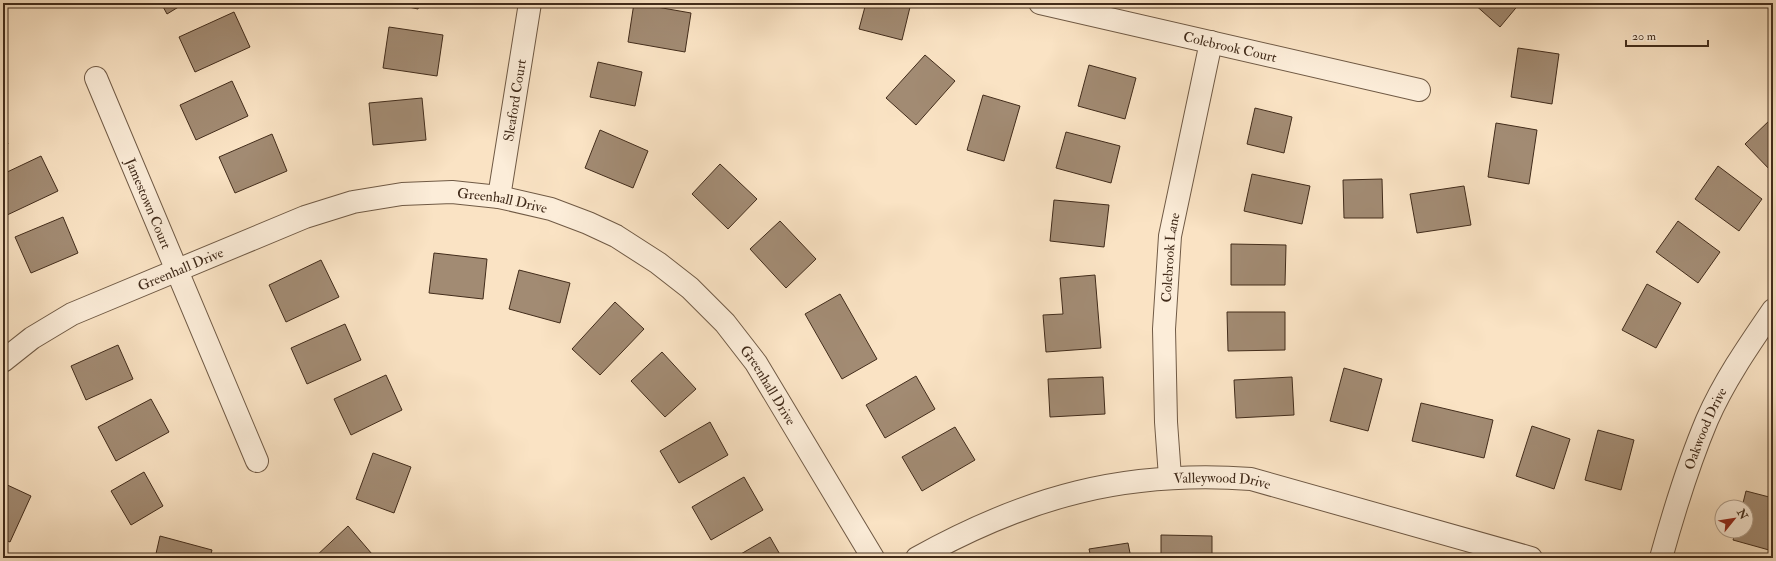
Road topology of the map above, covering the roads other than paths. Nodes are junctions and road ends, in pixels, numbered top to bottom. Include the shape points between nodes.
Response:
1 (530, 3) edge
2 (1040, 3) edge
3 (1212, 42) junction
4 (96, 78) dead end
5 (1419, 90) dead end
6 (499, 197) junction
7 (177, 271) junction
8 (1773, 310) edge
9 (3, 361) edge
10 (257, 461) dead end
11 (1170, 477) junction
12 (873, 558) edge
13 (917, 558) edge
14 (1531, 558) edge
15 (1661, 558) edge

1 - 6 street, Sleaford Court
2 - 3 street, Colebrook Court
3 - 5 street, Colebrook Court
3 - 11 street, Colebrook Lane via 1170,236 1164,329
4 - 7 street, Jamestown Court
6 - 7 street, Greenhall Drive via 452,192 402,194 353,202 305,217
6 - 12 street, Greenhall Drive via 551,209 616,236 658,263 690,288 725,323 756,363
7 - 9 street, Greenhall Drive via 72,314 32,338
7 - 10 street, Jamestown Court
8 - 15 street, Oakwood Drive via 1740,360 1708,419 1684,478
11 - 13 street, Valleywood Drive via 1123,482 1066,494 1011,512
11 - 14 street, Valleywood Drive via 1251,479

